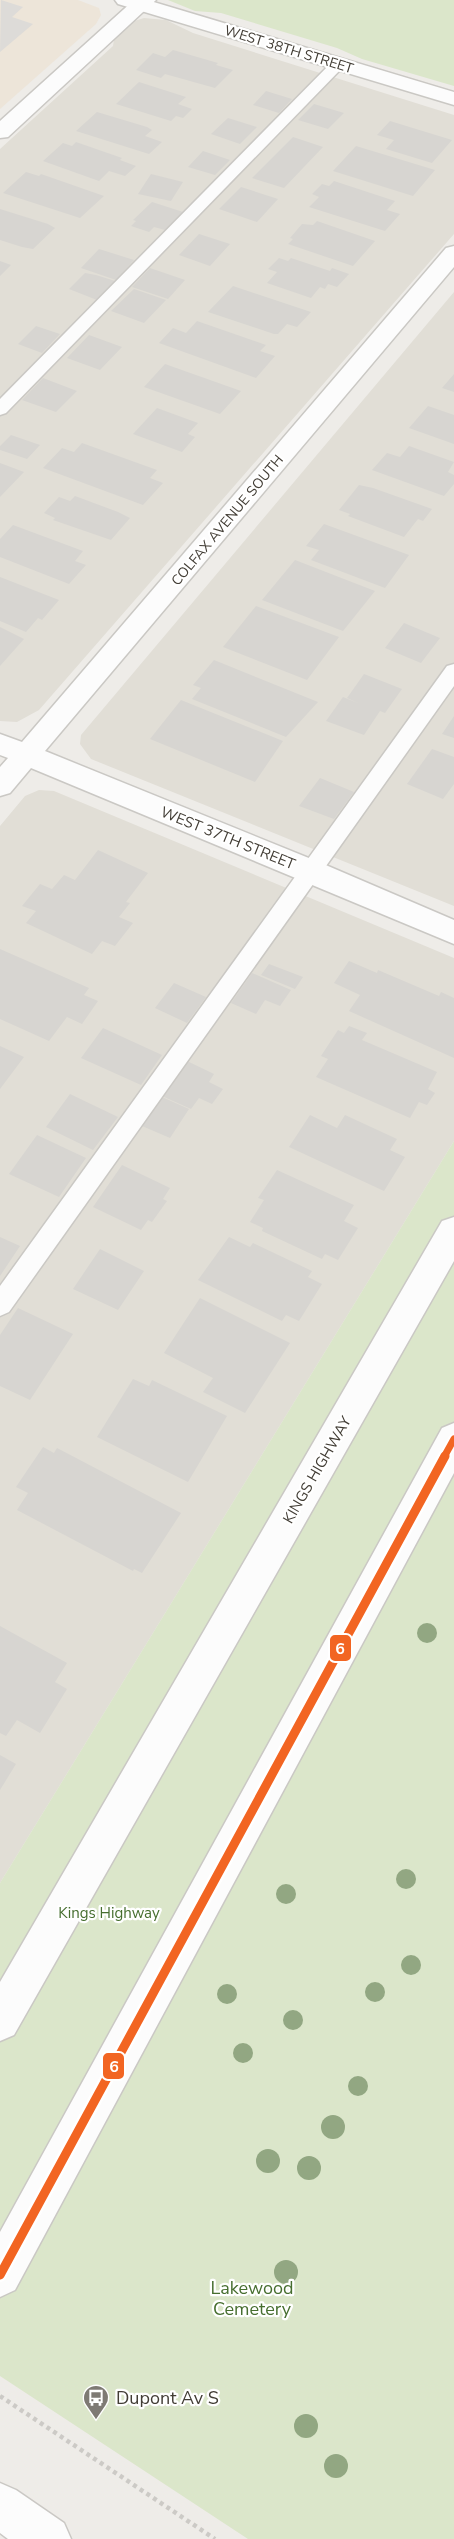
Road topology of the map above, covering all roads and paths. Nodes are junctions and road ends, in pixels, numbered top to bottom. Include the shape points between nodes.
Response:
1 (137, 2) edge
2 (338, 64) junction
3 (454, 99) edge
4 (4, 124) edge
5 (454, 254) edge
6 (0, 409) edge
7 (454, 671) edge
8 (0, 744) edge
9 (26, 756) junction
10 (0, 786) edge
11 (311, 871) junction
12 (454, 933) edge
13 (454, 1231) edge
14 (0, 1305) edge
15 (454, 1439) edge
16 (0, 2021) edge
17 (0, 2275) edge
18 (0, 2396) edge
19 (0, 2506) edge
20 (48, 2539) edge
21 (215, 2539) edge

1 - 2 street, WEST 38TH STREET
1 - 4 street
2 - 3 street, WEST 38TH STREET
2 - 6 lane
5 - 9 street, COLFAX AVENUE SOUTH
7 - 11 lane
8 - 9 street, WEST 37TH STREET
9 - 10 street, COLFAX AVENUE SOUTH
9 - 11 street, WEST 37TH STREET
11 - 12 street, WEST 37TH STREET
11 - 14 lane
13 - 16 street, KINGS HIGHWAY
15 - 17 street
18 - 21 path
19 - 20 street

